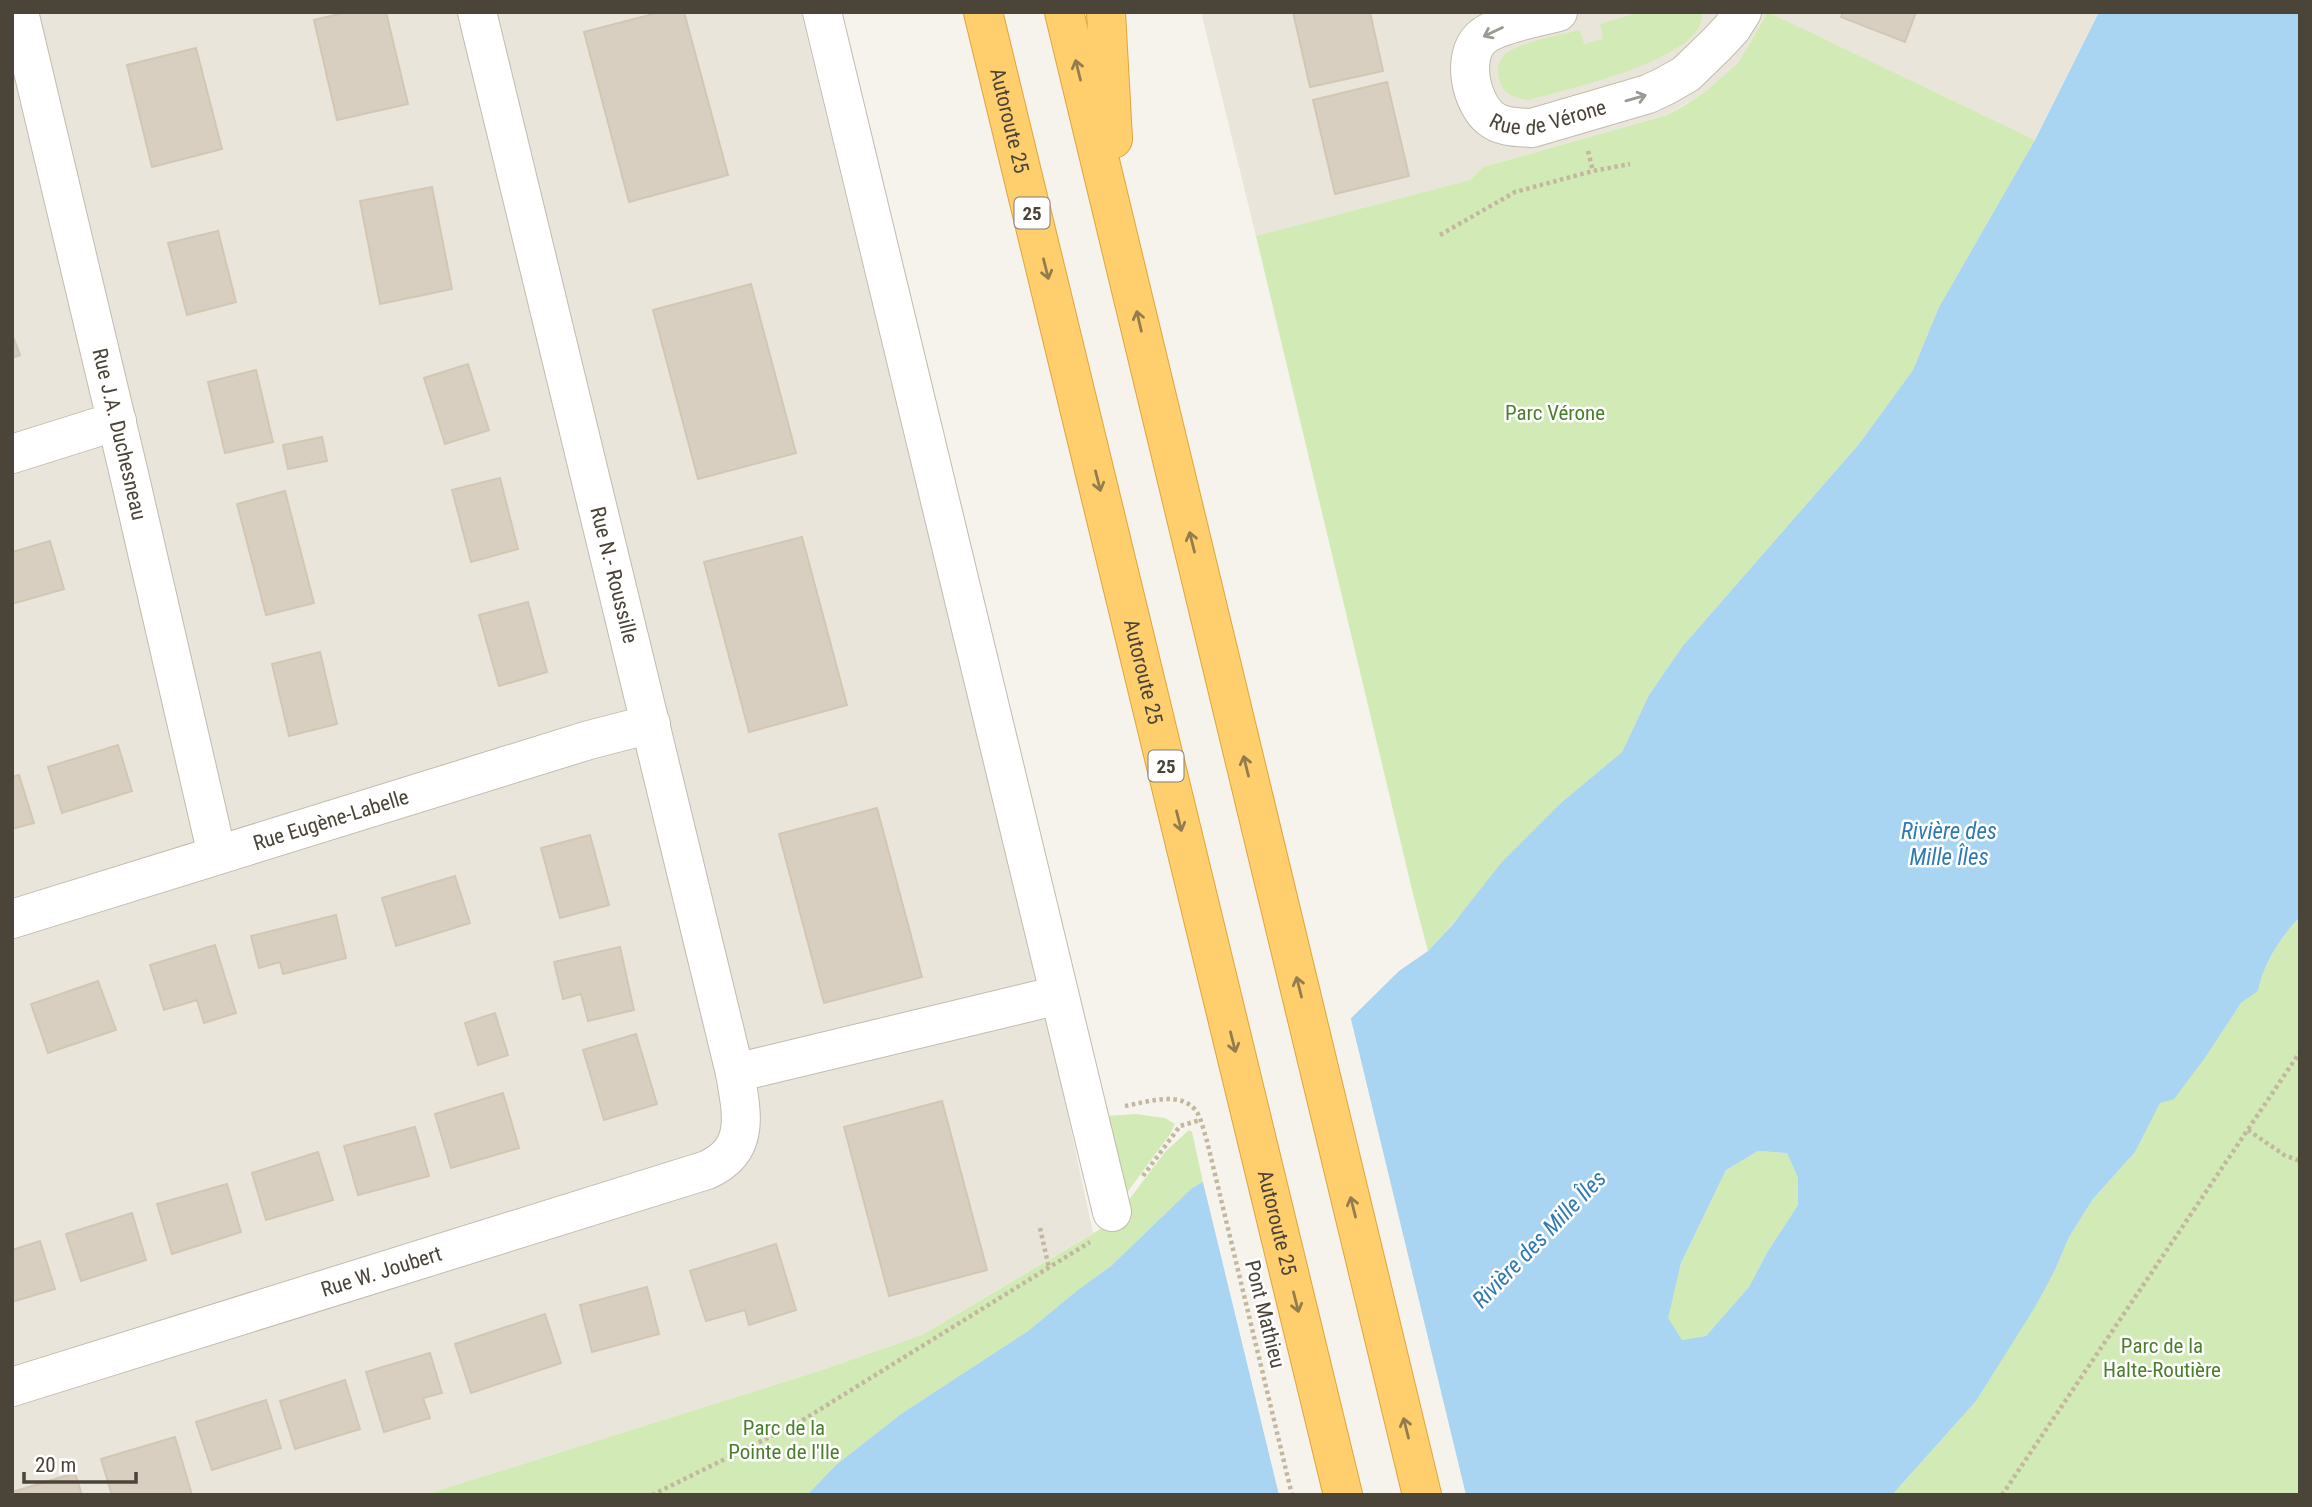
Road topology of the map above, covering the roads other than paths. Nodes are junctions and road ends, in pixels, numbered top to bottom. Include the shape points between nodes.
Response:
1 (19, 12) edge
2 (477, 12) edge
3 (822, 12) edge
4 (983, 12) edge
5 (1064, 12) edge
6 (1106, 12) edge
7 (1558, 12) edge
8 (1742, 12) edge
9 (1118, 232) junction
10 (117, 421) junction
11 (12, 454) edge
12 (651, 724) junction
13 (217, 855) junction
14 (12, 919) edge
15 (1059, 995) junction
16 (735, 1073) junction
17 (738, 1139) joint
18 (1112, 1212) road end
19 (12, 1387) edge
20 (1343, 1495) edge
21 (1422, 1495) edge

1 - 10 street, Rue J.A. Duchesneau
2 - 12 street, Rue N.- Roussille
3 - 15 street
4 -> 20 highway, Autoroute 25 / 25
9 -> 5 highway
6 - 9 highway
7 -> 8 street, Rue de Vérone via 1491,32 1475,48 1470,73 1489,118 1532,128 1648,94 1686,74
21 -> 9 highway
10 - 11 street
10 - 13 street, Rue J.A. Duchesneau
12 - 13 street, Rue Eugène-Labelle
12 - 16 street, Rue N.- Roussille
13 - 14 street, Rue Eugène-Labelle
15 - 16 street
15 - 18 street
16 - 17 street, Rue N.- Roussille via 741,1115
17 - 19 street, Rue W. Joubert via 733,1152 707,1170

